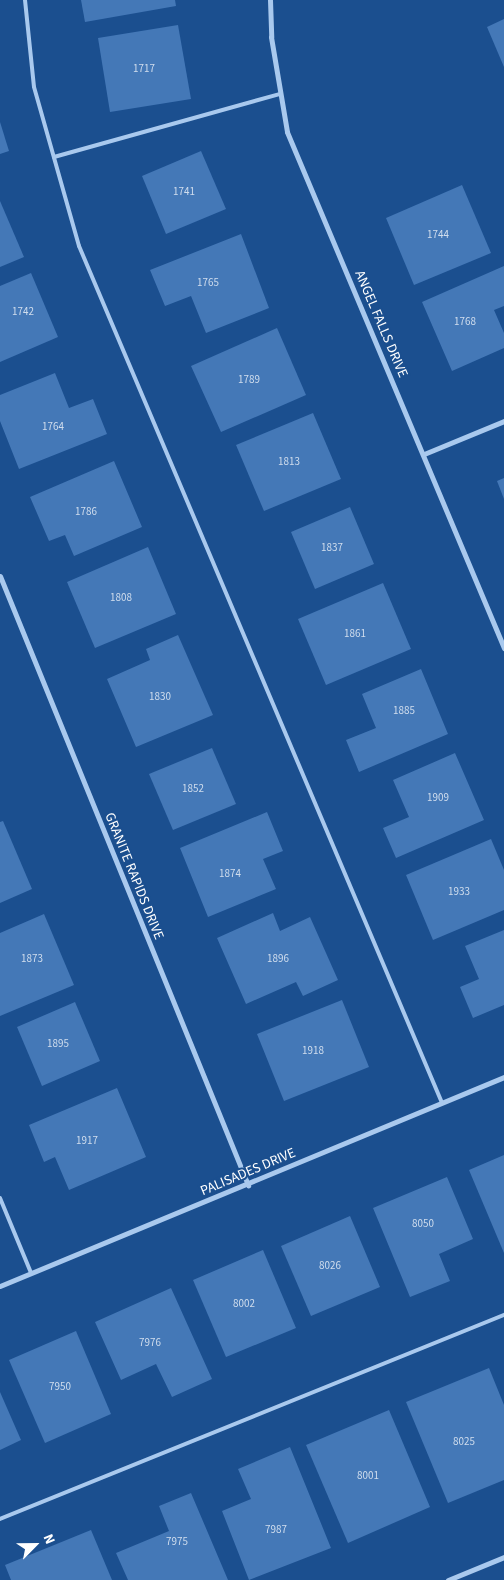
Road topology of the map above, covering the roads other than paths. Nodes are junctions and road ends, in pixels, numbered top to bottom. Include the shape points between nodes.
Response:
1 (25, 0) edge
2 (270, 0) edge
3 (280, 94) junction
4 (54, 157) junction
5 (504, 421) edge
6 (424, 454) junction
7 (0, 576) edge
8 (504, 648) edge
9 (504, 1077) edge
10 (442, 1103) junction
11 (248, 1185) junction
12 (0, 1198) edge
13 (31, 1273) junction
14 (0, 1286) edge
15 (504, 1315) edge
16 (0, 1519) edge
17 (504, 1557) edge
18 (448, 1580) edge

1 - 4 lane via 34,87
2 - 3 street, ANGEL FALLS DRIVE via 271,37
3 - 4 lane
3 - 6 street, ANGEL FALLS DRIVE via 287,132
4 - 10 lane via 79,246
5 - 6 street
6 - 8 street, ANGEL FALLS DRIVE
7 - 11 street, GRANITE RAPIDS DRIVE
9 - 10 street, PALISADES DRIVE
10 - 11 street, PALISADES DRIVE
11 - 13 street, PALISADES DRIVE
12 - 13 lane
13 - 14 street, PALISADES DRIVE
15 - 16 lane
17 - 18 street

